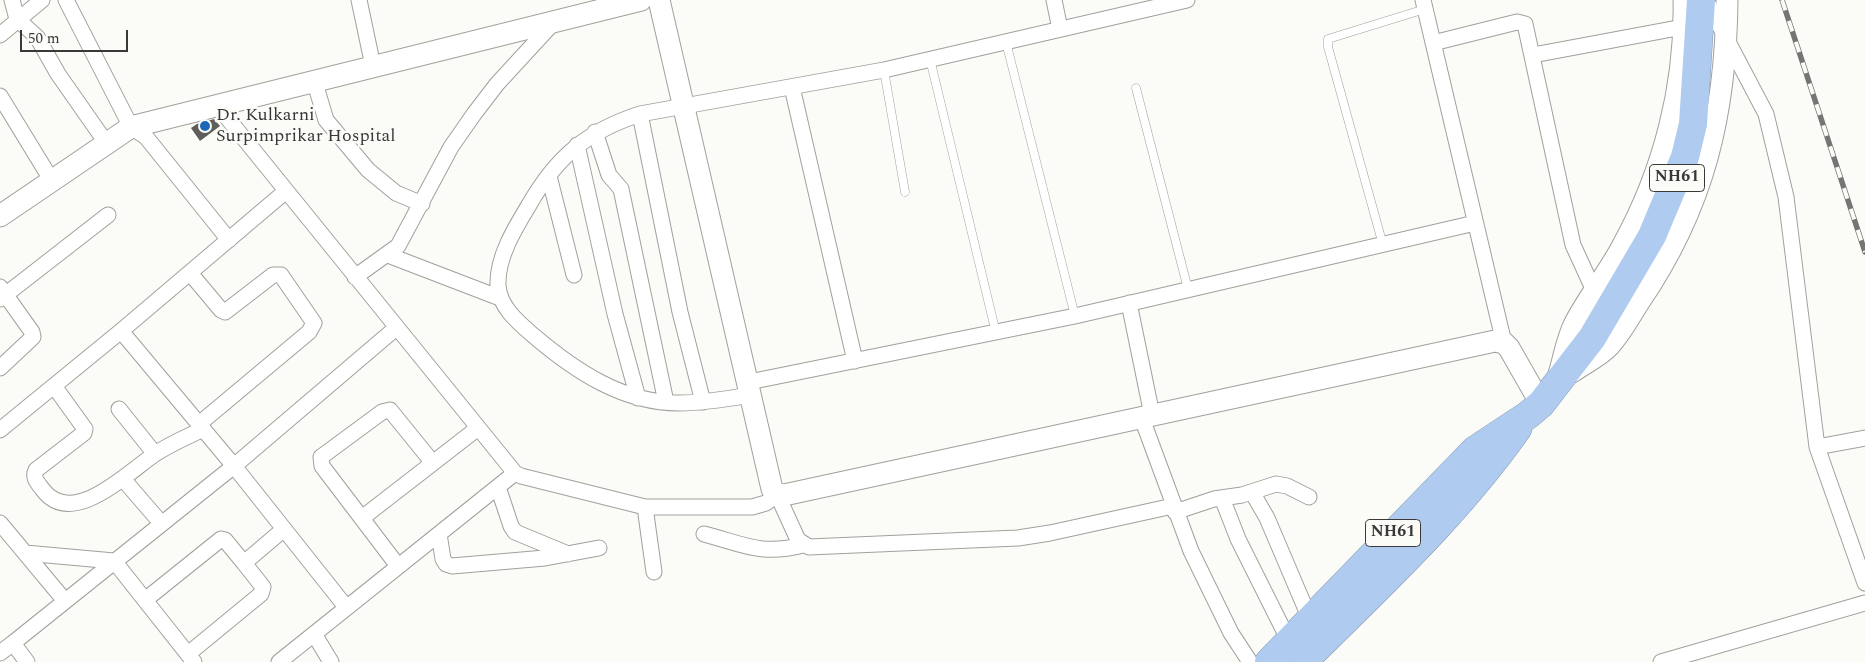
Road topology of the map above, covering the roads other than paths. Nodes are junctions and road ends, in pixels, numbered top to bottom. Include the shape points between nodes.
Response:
1 (12, 0) edge
2 (42, 0) edge
3 (66, 0) edge
4 (359, 0) edge
5 (641, 0) edge
6 (659, 0) edge
7 (1054, 0) edge
8 (1187, 0) edge
9 (1684, 0) edge
10 (1701, 0) edge
11 (1706, 0) edge
12 (1727, 0) edge
13 (1424, 5) edge
14 (17, 19) junction
15 (555, 21) junction
16 (1683, 27) junction
17 (1060, 29) junction
18 (0, 35) edge
19 (1727, 38) junction
20 (1006, 42) junction
21 (1433, 43) junction
22 (1533, 55) junction
23 (930, 59) junction
24 (373, 66) junction
25 (884, 70) junction
26 (314, 80) junction
27 (792, 87) junction
28 (1136, 88) dead end
29 (0, 96) edge
30 (216, 104) junction
31 (683, 106) junction
32 (640, 114) junction
33 (131, 127) junction
34 (595, 132) junction
35 (107, 144) junction
36 (577, 145) junction
37 (549, 176) junction
38 (52, 181) junction
39 (286, 191) junction
40 (905, 192) dead end
41 (422, 204) junction
42 (0, 216) edge
43 (108, 216) dead end
44 (1475, 223) junction
45 (228, 240) junction
46 (1383, 244) junction
47 (388, 255) junction
48 (190, 273) junction
49 (574, 274) dead end
50 (355, 277) junction
51 (1188, 289) junction
52 (2, 293) edge
53 (1595, 293) junction
54 (500, 298) junction
55 (1129, 303) junction
56 (1075, 316) junction
57 (396, 328) junction
58 (121, 331) junction
59 (996, 334) junction
60 (1504, 343) junction
61 (855, 361) junction
62 (0, 368) edge
63 (1557, 382) junction
64 (54, 386) junction
65 (749, 389) junction
66 (638, 398) junction
67 (666, 402) junction
68 (702, 402) junction
69 (119, 409) dead end
70 (1534, 409) junction
71 (1147, 415) junction
72 (201, 426) junction
73 (478, 428) junction
74 (0, 430) edge
75 (1865, 438) edge
76 (1817, 447) junction
77 (155, 454) junction
78 (433, 463) junction
79 (234, 466) junction
80 (515, 473) junction
81 (123, 479) junction
82 (498, 487) junction
83 (1252, 492) junction
84 (777, 494) junction
85 (1309, 497) dead end
86 (1222, 498) junction
87 (645, 507) junction
88 (1174, 509) junction
89 (362, 518) junction
90 (0, 523) edge
91 (161, 523) junction
92 (284, 529) junction
93 (439, 534) junction
94 (704, 534) dead end
95 (803, 545) junction
96 (599, 548) dead end
97 (25, 553) junction
98 (568, 554) junction
99 (114, 561) junction
100 (244, 563) junction
101 (398, 566) junction
102 (654, 572) dead end
103 (1865, 583) edge
104 (145, 600) junction
105 (65, 601) junction
106 (1865, 603) edge
107 (346, 607) junction
108 (1310, 619) junction
109 (314, 634) junction
110 (13, 643) junction
111 (1296, 652) edge
112 (0, 653) edge
113 (191, 658) edge
114 (28, 662) edge
115 (279, 662) edge
116 (331, 662) edge
117 (1250, 662) edge
118 (1268, 662) edge
119 (1661, 662) edge

1 - 14 street
2 - 14 street
3 - 33 street
4 - 24 street
5 - 15 street
6 - 31 street
7 - 17 street
8 - 17 street
9 - 16 street
10 - 63 highway, NH61 via 1694,114 1685,157 1652,236 1592,338
11 - 19 street
12 - 19 street
13 - 21 street
13 - 46 lane via 1328,38
14 - 18 street
14 - 35 street via 37,38
15 - 24 street
15 - 41 street via 474,114 451,147
16 - 22 street
16 - 53 street via 1679,76 1667,138 1649,193
17 - 20 street
19 - 63 street via 1712,145 1679,236 1661,270 1609,347
19 - 76 street via 1766,114 1786,196
20 - 23 street
20 - 56 lane
21 - 22 street via 1520,22 1526,26
21 - 44 street
22 - 53 street via 1573,245
23 - 25 street
23 - 59 lane
24 - 26 street
25 - 27 street
25 - 40 lane
26 - 30 street
26 - 41 street via 326,120 368,170 396,193
27 - 31 street
27 - 61 street
28 - 51 lane
29 - 38 street
30 - 33 street
30 - 39 street
31 - 32 street
31 - 65 street
32 - 34 street
32 - 68 street via 680,312
33 - 35 street
33 - 45 street via 146,137
34 - 36 street
34 - 67 street via 609,175 621,189
35 - 38 street
36 - 37 street
36 - 66 street via 615,314
37 - 49 street
37 - 54 street via 514,230 502,261 498,285
38 - 42 street
39 - 45 street
39 - 50 street
41 - 47 street via 403,240
43 - 52 street
44 - 46 street
44 - 60 street
45 - 48 street
46 - 51 street
47 - 50 street
47 - 54 street
48 - 58 street
48 - 72 street via 225,312 272,275 281,275 314,323 309,332
50 - 57 street
51 - 55 street
52 - 62 street via 33,337
53 - 63 street via 1574,324
54 - 66 street via 520,325 551,352 599,383
55 - 56 street
55 - 71 street
56 - 59 street
57 - 73 street
57 - 79 street
58 - 64 street
58 - 72 street
59 - 61 street
60 - 70 street
60 - 71 street via 1495,341
61 - 65 street
63 - 70 highway, NH61
64 - 74 street
64 - 81 street via 85,429 36,470 35,480 48,497 65,504 87,500
65 - 68 street
65 - 84 street via 772,490
66 - 67 street
67 - 68 street
69 - 77 street
70 - 108 highway, NH61 via 1475,450
70 - 111 highway, NH61 via 1490,468 1447,517
71 - 84 street
71 - 88 street
72 - 77 street
72 - 79 street
73 - 78 street
73 - 80 street
75 - 76 street
76 - 103 street
77 - 81 street
78 - 89 street
78 - 89 street via 390,410 382,412 327,452 321,457 322,466
79 - 91 street
79 - 92 street
80 - 82 street
80 - 87 street
81 - 91 street
82 - 93 street
82 - 98 street via 515,532
83 - 85 street via 1280,484
83 - 86 street
83 - 108 street via 1267,518
84 - 87 street via 766,503 752,507
84 - 95 street
86 - 88 street
86 - 111 street via 1238,540
87 - 102 street
88 - 95 street via 1018,538
88 - 117 street via 1231,633
89 - 101 street
90 - 97 street
91 - 99 street
92 - 100 street
92 - 107 street
93 - 98 street via 443,558 452,566
93 - 101 street
94 - 95 street via 746,547 775,551
96 - 98 street
97 - 99 street
97 - 105 street
99 - 104 street
99 - 105 street
100 - 104 street via 221,539
100 - 113 street via 262,587 261,594
101 - 107 street
104 - 113 street
105 - 110 street
106 - 119 street
107 - 109 street
108 - 111 highway, NH61
109 - 115 street
109 - 116 street
110 - 112 street
110 - 114 street
111 - 118 highway, NH61

